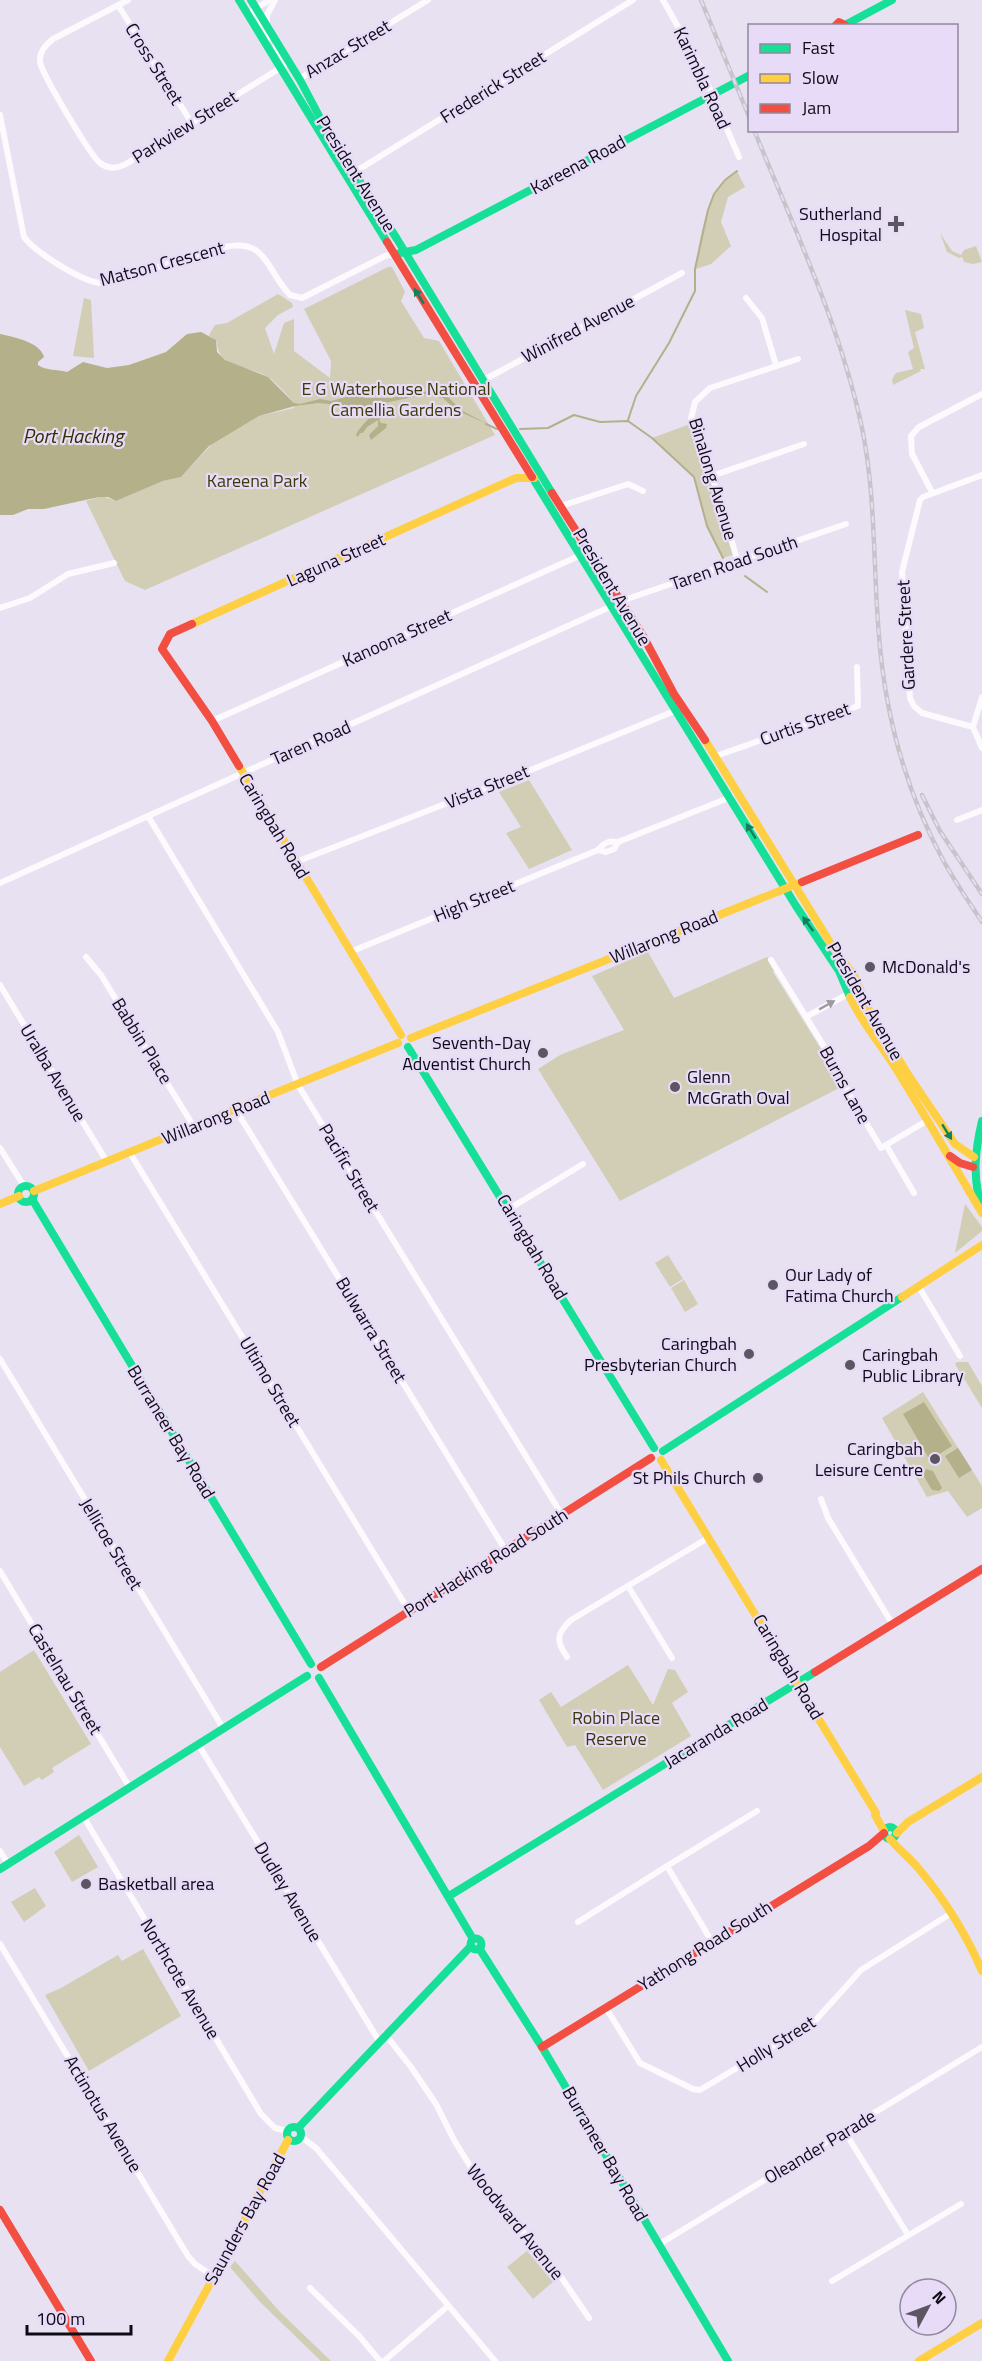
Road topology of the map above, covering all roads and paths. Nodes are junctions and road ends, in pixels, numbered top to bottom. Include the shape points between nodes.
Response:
1 (128, 0) edge
2 (239, 0) edge
3 (272, 0) edge
4 (428, 0) edge
5 (633, 0) edge
6 (663, 0) edge
7 (892, 0) edge
8 (253, 4) edge
9 (875, 4) edge
10 (118, 5) junction
11 (846, 24) edge
12 (267, 26) junction
13 (276, 41) junction
14 (267, 45) junction
15 (281, 67) junction
16 (748, 76) edge
17 (299, 79) junction
18 (713, 94) junction
19 (0, 115) edge
20 (191, 122) junction
21 (739, 157) dead end
22 (353, 173) junction
23 (405, 252) junction
24 (394, 254) junction
25 (682, 273) dead end
26 (746, 298) dead end
27 (798, 359) dead end
28 (776, 365) junction
29 (478, 383) junction
30 (982, 394) edge
31 (804, 444) dead end
32 (523, 461) junction
33 (982, 475) edge
34 (712, 476) junction
35 (516, 478) junction
36 (534, 478) junction
37 (643, 491) dead end
38 (932, 492) junction
39 (557, 508) junction
40 (846, 524) dead end
41 (581, 555) junction
42 (738, 562) junction
43 (114, 563) dead end
44 (621, 602) junction
45 (612, 606) junction
46 (0, 608) edge
47 (162, 649) joint
48 (857, 667) dead end
49 (982, 697) edge
50 (677, 710) junction
51 (212, 722) junction
52 (974, 727) junction
53 (982, 748) edge
54 (711, 758) junction
55 (242, 772) junction
56 (735, 795) junction
57 (982, 810) edge
58 (148, 816) junction
59 (957, 820) dead end
60 (918, 835) dead end
61 (296, 862) junction
62 (0, 883) edge
63 (795, 885) junction
64 (785, 888) junction
65 (350, 952) junction
66 (86, 957) dead end
67 (840, 957) junction
68 (771, 960) dead end
69 (0, 985) edge
70 (848, 994) junction
71 (806, 1017) junction
72 (405, 1041) junction
73 (298, 1085) junction
74 (236, 1110) junction
75 (932, 1117) junction
76 (982, 1121) edge
77 (194, 1127) junction
78 (886, 1145) junction
79 (0, 1148) edge
80 (130, 1153) junction
81 (948, 1155) junction
82 (974, 1157) junction
83 (107, 1162) junction
84 (583, 1164) dead end
85 (979, 1167) edge
86 (24, 1186) junction
87 (914, 1192) dead end
88 (33, 1195) junction
89 (19, 1196) junction
90 (0, 1204) edge
91 (982, 1208) edge
92 (509, 1209) junction
93 (982, 1213) edge
94 (982, 1245) edge
95 (919, 1287) junction
96 (960, 1356) dead end
97 (0, 1359) edge
98 (659, 1453) junction
99 (821, 1499) dead end
100 (562, 1515) junction
101 (708, 1538) junction
102 (506, 1551) junction
103 (982, 1569) edge
104 (0, 1571) edge
105 (628, 1586) junction
106 (409, 1611) junction
107 (893, 1625) junction
108 (567, 1657) dead end
109 (672, 1658) dead end
110 (311, 1664) junction
111 (321, 1667) junction
112 (308, 1676) junction
113 (319, 1678) junction
114 (798, 1683) junction
115 (223, 1728) junction
116 (198, 1744) junction
117 (982, 1777) edge
118 (130, 1788) junction
119 (757, 1811) dead end
120 (83, 1816) junction
121 (890, 1833) junction
122 (0, 1851) edge
123 (4, 1866) edge
124 (667, 1866) junction
125 (449, 1896) junction
126 (950, 1914) junction
127 (578, 1922) dead end
128 (712, 1942) junction
129 (0, 1944) edge
130 (475, 1944) junction
131 (982, 1971) edge
132 (606, 2008) junction
133 (382, 2038) junction
134 (542, 2047) junction
135 (982, 2047) edge
136 (299, 2131) junction
137 (845, 2132) junction
138 (287, 2136) junction
139 (961, 2204) dead end
140 (0, 2210) edge
141 (908, 2235) junction
142 (658, 2245) junction
143 (213, 2276) junction
144 (832, 2281) dead end
145 (309, 2288) dead end
146 (448, 2306) junction
147 (589, 2318) dead end
148 (982, 2323) edge
149 (90, 2361) edge
150 (168, 2361) edge
151 (382, 2361) edge
152 (495, 2361) edge
153 (728, 2361) edge
154 (919, 2361) edge

1 - 10 street
2 - 14 street, President Avenue
3 - 8 street
3 - 12 street
4 - 17 street, Anzac Street
5 - 22 street, Frederick Street
6 - 18 street, Karimbla Road
7 - 9 street
8 - 12 street, President Avenue
8 - 14 street via 253,15 267,37
9 - 11 street
10 - 20 street, Cross Street
10 - 20 street, Parkview Street via 50,41 40,62 93,156 108,167 123,166
12 - 13 street, President Avenue
13 - 15 street via 276,50 285,65
13 - 17 street, President Avenue
14 - 15 street, President Avenue
15 - 20 street, Parkview Street
15 - 24 street, President Avenue
16 - 18 street, Kareena Road
17 - 22 street, President Avenue
18 - 21 street, Karimbla Road
18 - 23 street, Kareena Road
19 - 24 street, Matson Crescent via 24,237 33,247 88,281 104,283 243,244 258,251 290,295 302,298
22 - 23 street, President Avenue
23 - 24 street, Matson Crescent
23 - 29 street, President Avenue
29 -> 24 street, President Avenue
25 - 29 street, Winifred Avenue
26 - 28 street via 762,318
27 - 28 street, Binalong Avenue
28 - 34 street, Binalong Avenue via 710,388 695,402 691,418
29 - 32 street, President Avenue
29 - 39 street, President Avenue
30 - 38 street via 919,427 911,436 912,454
31 - 34 street
32 - 35 street
32 - 36 street, President Avenue
33 - 38 street
34 - 42 street, Binalong Avenue
35 - 36 street, Laguna Street
35 - 47 street, Laguna Street via 170,634
36 - 39 street, President Avenue
37 - 39 street via 628,484
38 - 52 street, Gardere Street via 920,500 902,572 910,698 922,713
39 - 41 street, President Avenue
39 - 44 street, President Avenue
40 - 42 street, Taren Road South
41 - 45 street, President Avenue
41 - 51 street, Kanoona Street
42 - 44 street, Taren Road South
43 - 46 street via 68,574 30,598
44 - 45 street, Taren Road
44 - 54 street, President Avenue
45 - 50 street, President Avenue
45 - 55 street, Taren Road
47 - 51 street, Caringbah Road
48 - 54 street, Curtis Street via 858,706
49 - 52 street
50 - 54 street, President Avenue
50 - 61 street, Vista Street
51 - 55 street, Caringbah Road
52 - 53 street
54 - 56 street, President Avenue
55 - 58 street, Taren Road
55 - 61 street, Caringbah Road
56 - 63 street, President Avenue
64 -> 56 street, President Avenue
56 - 65 street, High Street via 618,842 611,841 598,850
57 - 59 street
58 - 62 street, Taren Road
58 - 73 street, Pacific Street via 278,1032
60 - 63 street, Willarong Road
61 - 65 street, Caringbah Road
63 - 64 street, Willarong Road
63 - 67 street, President Avenue
70 -> 64 street, President Avenue via 839,971
64 - 72 street, Willarong Road
65 - 72 street, Caringbah Road
66 - 77 street, Babbin Place via 101,975
67 - 70 street via 850,987
67 - 75 street, President Avenue via 854,975 868,1008
68 - 71 street, Burns Lane
69 - 83 street, Uralba Avenue
71 -> 70 street
70 - 75 street, President Avenue
71 - 78 street, Burns Lane via 881,1148
72 - 73 street, Willarong Road
72 - 92 street, Caringbah Road
73 - 74 street, Willarong Road
73 - 100 street, Pacific Street
74 - 77 street, Willarong Road
74 - 102 street, Bulwarra Street
75 - 78 street
75 - 81 street, President Avenue
75 -> 82 street, President Avenue via 957,1147
76 - 82 street
77 - 80 street, Willarong Road
78 - 87 street, Burns Lane
79 - 86 street
80 - 83 street, Willarong Road
80 - 106 street, Ultimo Street
81 - 85 street via 957,1162
81 - 93 street, President Avenue
82 - 85 street
83 - 88 street, Willarong Road
84 - 92 street
85 - 91 street via 976,1190
86 - 88 street
86 - 89 street
88 - 89 street via 25,1201
88 - 110 street, Burraneer Bay Road
89 - 90 street
92 - 98 street, Caringbah Road
94 - 95 street
95 - 96 street
95 - 98 street
97 - 115 street, Jellicoe Street
98 - 100 street, Port Hacking Road South via 651,1451 651,1458
98 - 101 street, Caringbah Road
99 - 107 street via 828,1518
100 - 102 street, Port Hacking Road South
101 - 105 street
101 - 114 street, Caringbah Road
102 - 106 street, Port Hacking Road South
103 - 107 street, Jacaranda Road
104 - 118 street, Castelnau Street
105 - 108 street via 564,1627 559,1645
105 - 109 street
106 - 111 street, Port Hacking Road South
107 - 114 street, Jacaranda Road
110 - 111 street
110 - 112 street via 306,1669
111 - 113 street
112 - 113 street
112 - 115 street
113 - 125 street, Burraneer Bay Road
114 - 121 street, Caringbah Road via 875,1815
114 - 125 street, Jacaranda Road
115 - 116 street
116 - 118 street
116 - 133 street, Dudley Avenue
117 - 121 street, Yathong Road South
118 - 120 street
119 - 124 street
120 - 123 street
120 - 138 street, Northcote Avenue via 261,2114
121 - 126 street, Caringbah Road
121 - 128 street, Yathong Road South
122 - 123 street
124 - 127 street
124 - 128 street
125 - 130 street, Burraneer Bay Road
126 - 131 street, Caringbah Road
126 - 132 street, Holly Street via 861,1970 814,2022 700,2090 640,2063
128 - 132 street, Yathong Road South
129 - 143 street, Actinotus Avenue via 188,2256
130 - 133 street
130 - 134 street, Burraneer Bay Road
132 - 134 street, Yathong Road South
133 - 136 street
133 - 147 street, Woodward Avenue via 411,2067 478,2179 559,2274
134 - 142 street, Burraneer Bay Road
135 - 137 street, Oleander Parade
136 - 138 street
136 - 146 street
137 - 141 street
137 - 142 street, Oleander Parade
138 - 143 street, Saunders Bay Road
139 - 141 street
140 - 149 street
141 - 144 street
142 - 153 street, Burraneer Bay Road
143 - 150 street, Saunders Bay Road
145 - 151 street
146 - 151 street
146 - 152 street
148 - 154 street

